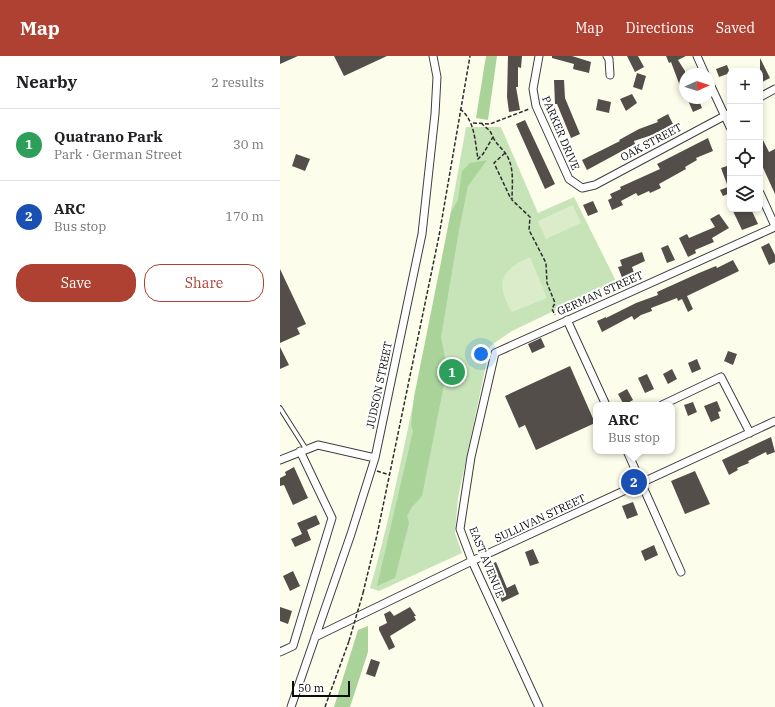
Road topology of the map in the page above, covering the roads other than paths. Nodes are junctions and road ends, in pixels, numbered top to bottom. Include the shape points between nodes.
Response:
1 (433, 56) edge
2 (539, 56) edge
3 (607, 56) edge
4 (696, 56) edge
5 (702, 68) edge
6 (610, 75) dead end
7 (775, 89) edge
8 (715, 93) edge
9 (763, 95) edge
10 (727, 114) edge
11 (582, 188) joint
12 (763, 200) edge
13 (775, 226) edge
14 (567, 320) junction
15 (605, 402) edge
16 (668, 402) edge
17 (280, 408) edge
18 (479, 417) joint
19 (775, 421) edge
20 (750, 433) junction
21 (303, 450) junction
22 (628, 454) edge
23 (375, 458) junction
24 (280, 460) edge
25 (642, 484) junction
26 (472, 561) junction
27 (681, 572) dead end
28 (315, 637) junction
29 (280, 652) edge
30 (538, 704) edge
31 (291, 707) edge

1 - 23 street, JUDSON STREET via 437,77 435,114 422,234
2 - 11 street, PARKER DRIVE via 533,89 536,106 569,179
3 - 6 street
4 - 5 street
7 - 9 street
8 - 10 street
10 - 11 street, OAK STREET via 595,185
12 - 13 street
13 - 14 street, GERMAN STREET
14 - 15 street
14 - 18 street, GERMAN STREET via 495,353
16 - 20 street via 721,377
17 - 21 lane
18 - 26 street, EAST AVENUE via 460,529
19 - 20 street, SULLIVAN STREET
20 - 25 street, SULLIVAN STREET
21 - 23 street via 318,445
21 - 24 street
21 - 29 street via 332,518 293,646
22 - 25 street
23 - 28 street, JUDSON STREET
25 - 26 street, SULLIVAN STREET
25 - 27 street
26 - 28 street, SULLIVAN STREET
26 - 30 street, EAST AVENUE
28 - 31 street, JUDSON STREET

